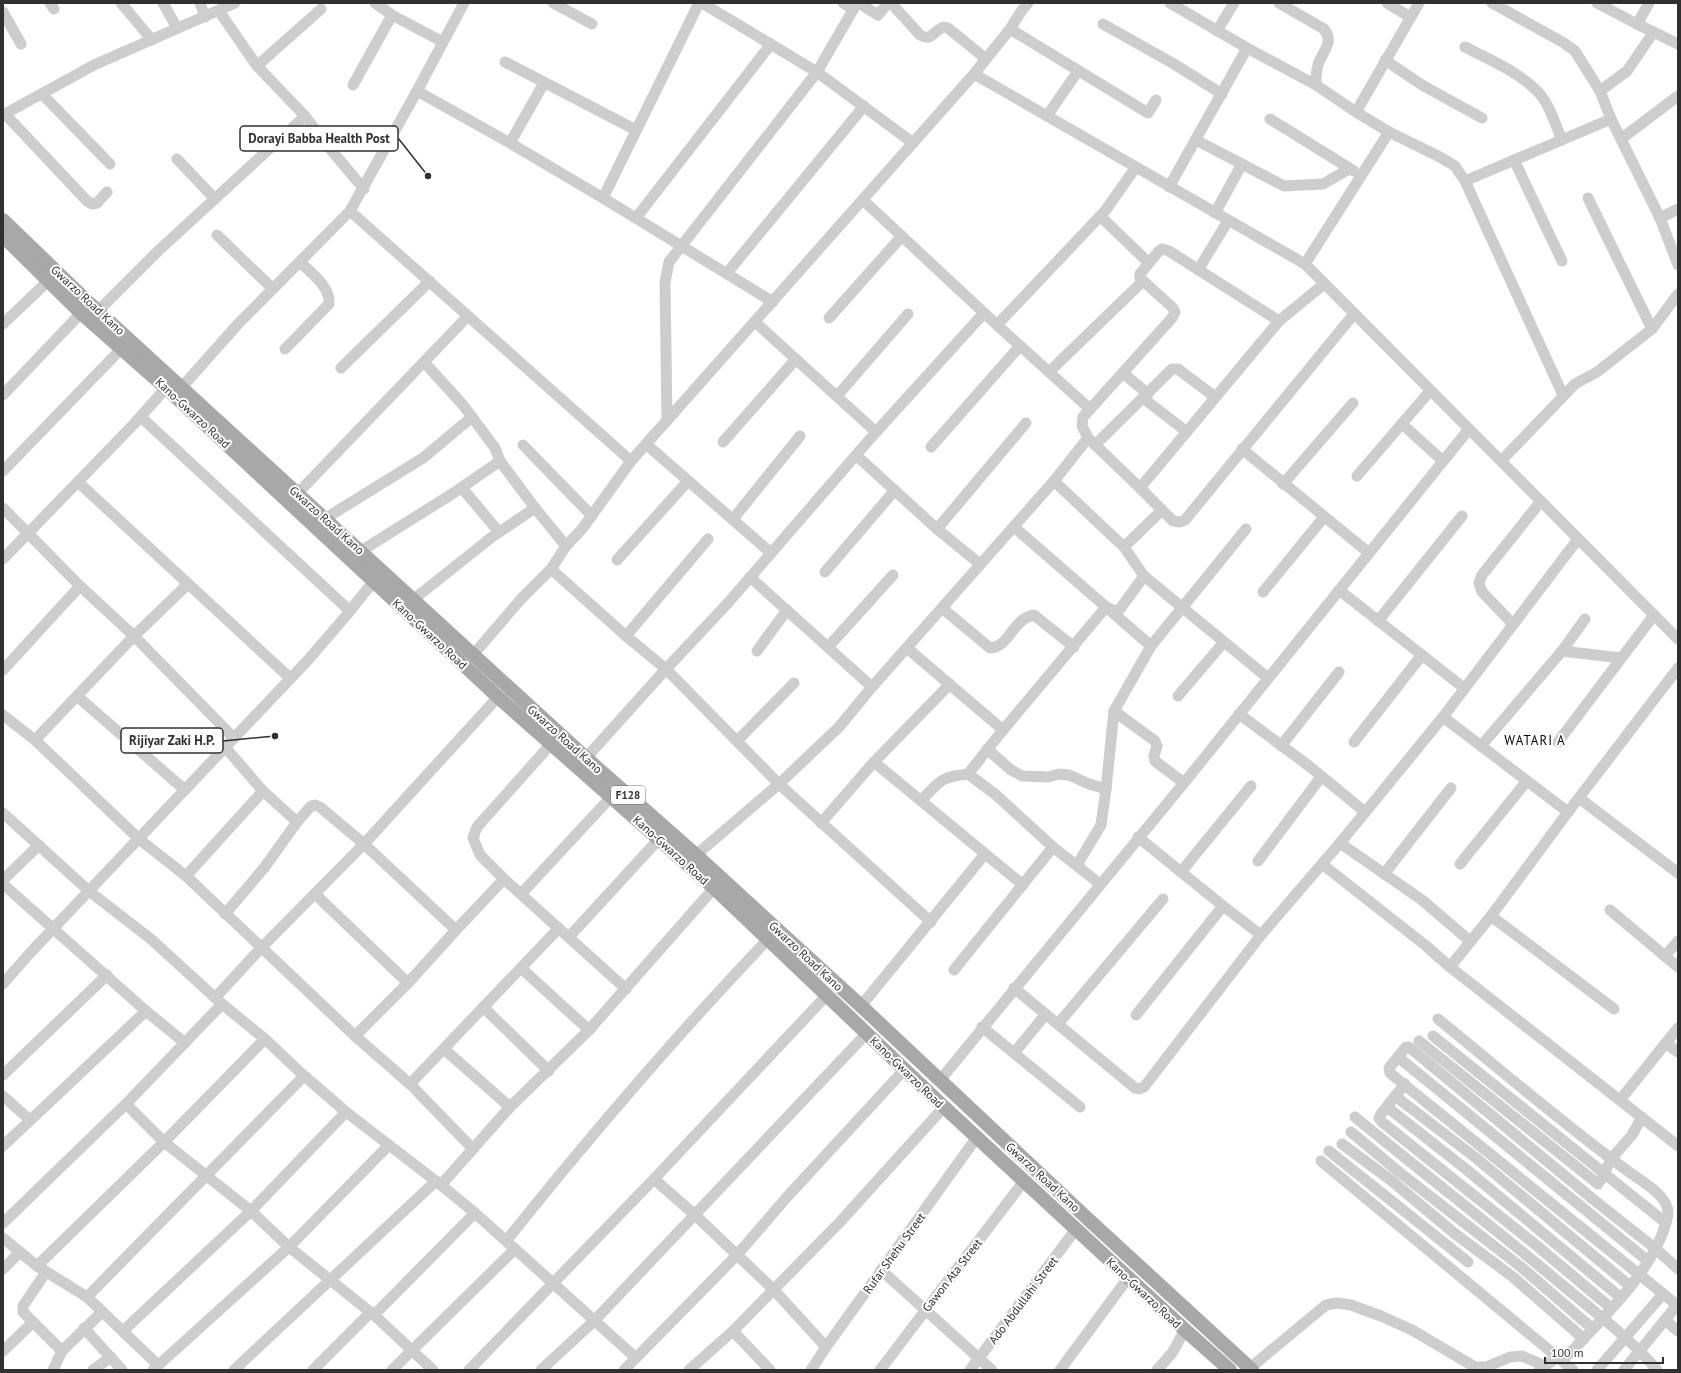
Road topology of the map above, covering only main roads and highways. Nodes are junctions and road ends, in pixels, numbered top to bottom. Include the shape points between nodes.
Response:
1 (3, 220) edge
2 (3, 236) edge
3 (231, 441) junction
4 (772, 934) junction
5 (1251, 1369) edge
6 (1230, 1370) edge

1 - 3 main road, Gwarzo Road Kano / F128 via 182,387
2 - 3 main road, Kano-Gwarzo Road / F128 via 81,313
3 - 4 main road, Kano-Gwarzo Road / F128 via 373,582 498,697 714,888
3 - 4 main road, Gwarzo Road Kano / F128 via 298,493 586,758 696,855
4 - 5 main road, Gwarzo Road Kano / F128 via 861,1006
4 - 6 main road, Kano-Gwarzo Road / F128 via 827,995 944,1107

